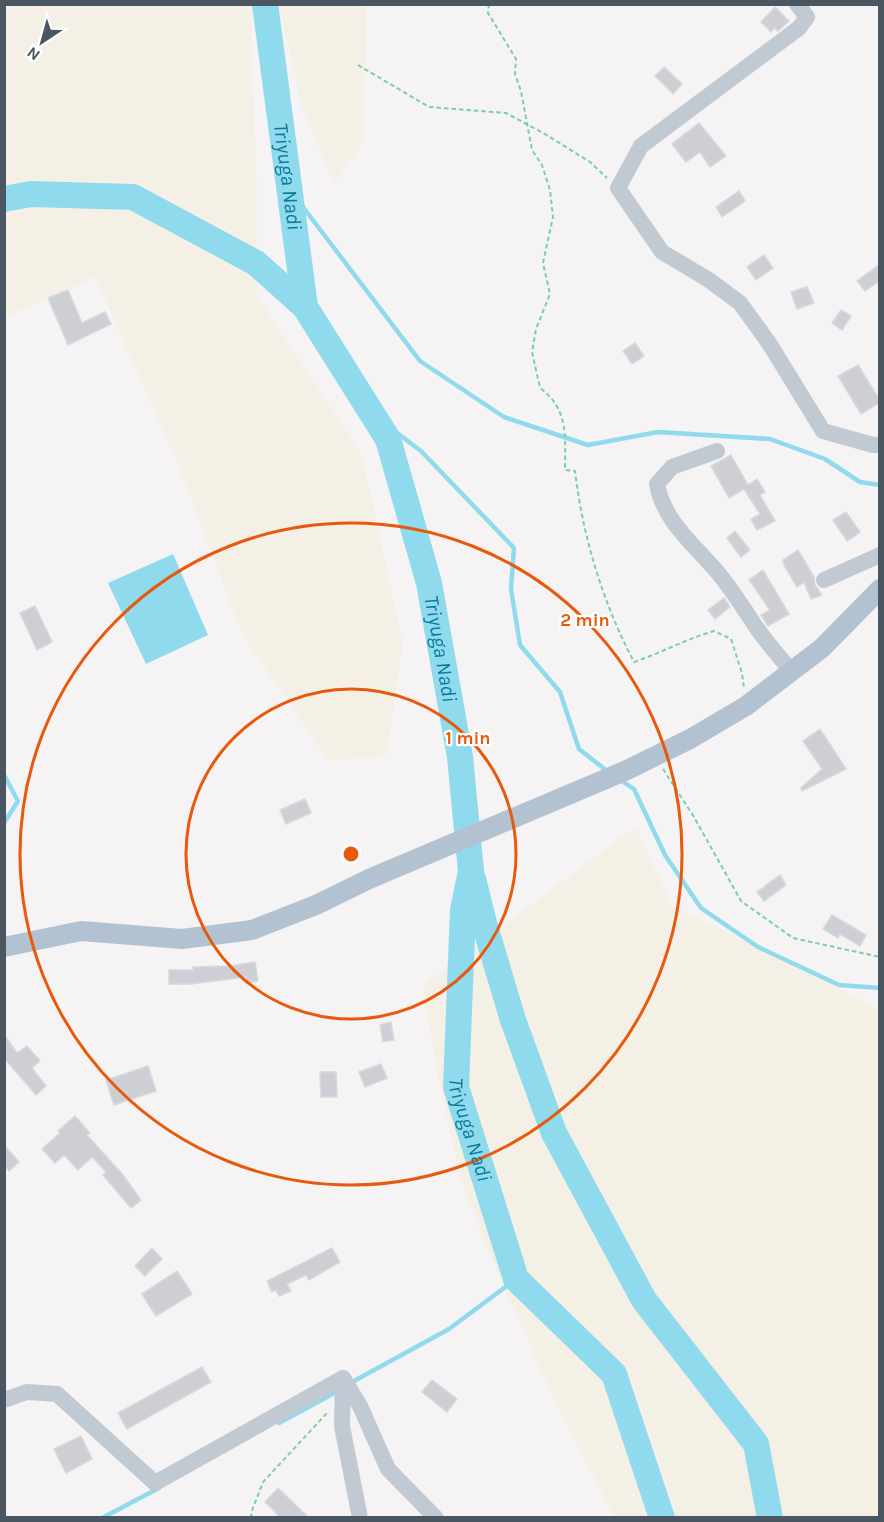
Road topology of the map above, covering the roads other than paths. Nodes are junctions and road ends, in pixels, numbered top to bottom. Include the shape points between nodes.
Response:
1 (797, 4) edge
2 (879, 445) edge
3 (717, 451) dead end
4 (879, 555) edge
5 (824, 579) dead end
6 (879, 589) edge
7 (791, 671) junction
8 (4, 947) edge
9 (343, 1378) junction
10 (4, 1400) edge
11 (360, 1518) edge
12 (436, 1518) edge

1 - 2 street via 807,17 799,28 641,146 618,188 662,252 740,303 823,431
3 - 7 street via 672,467 657,484 659,497 678,530 718,573
4 - 5 street
6 - 7 main road via 822,648
7 - 8 main road via 746,705 690,739 627,770 252,930 182,939 81,931
9 - 10 street via 155,1483 57,1394 27,1392
9 - 11 street via 342,1426
9 - 12 street via 388,1469

